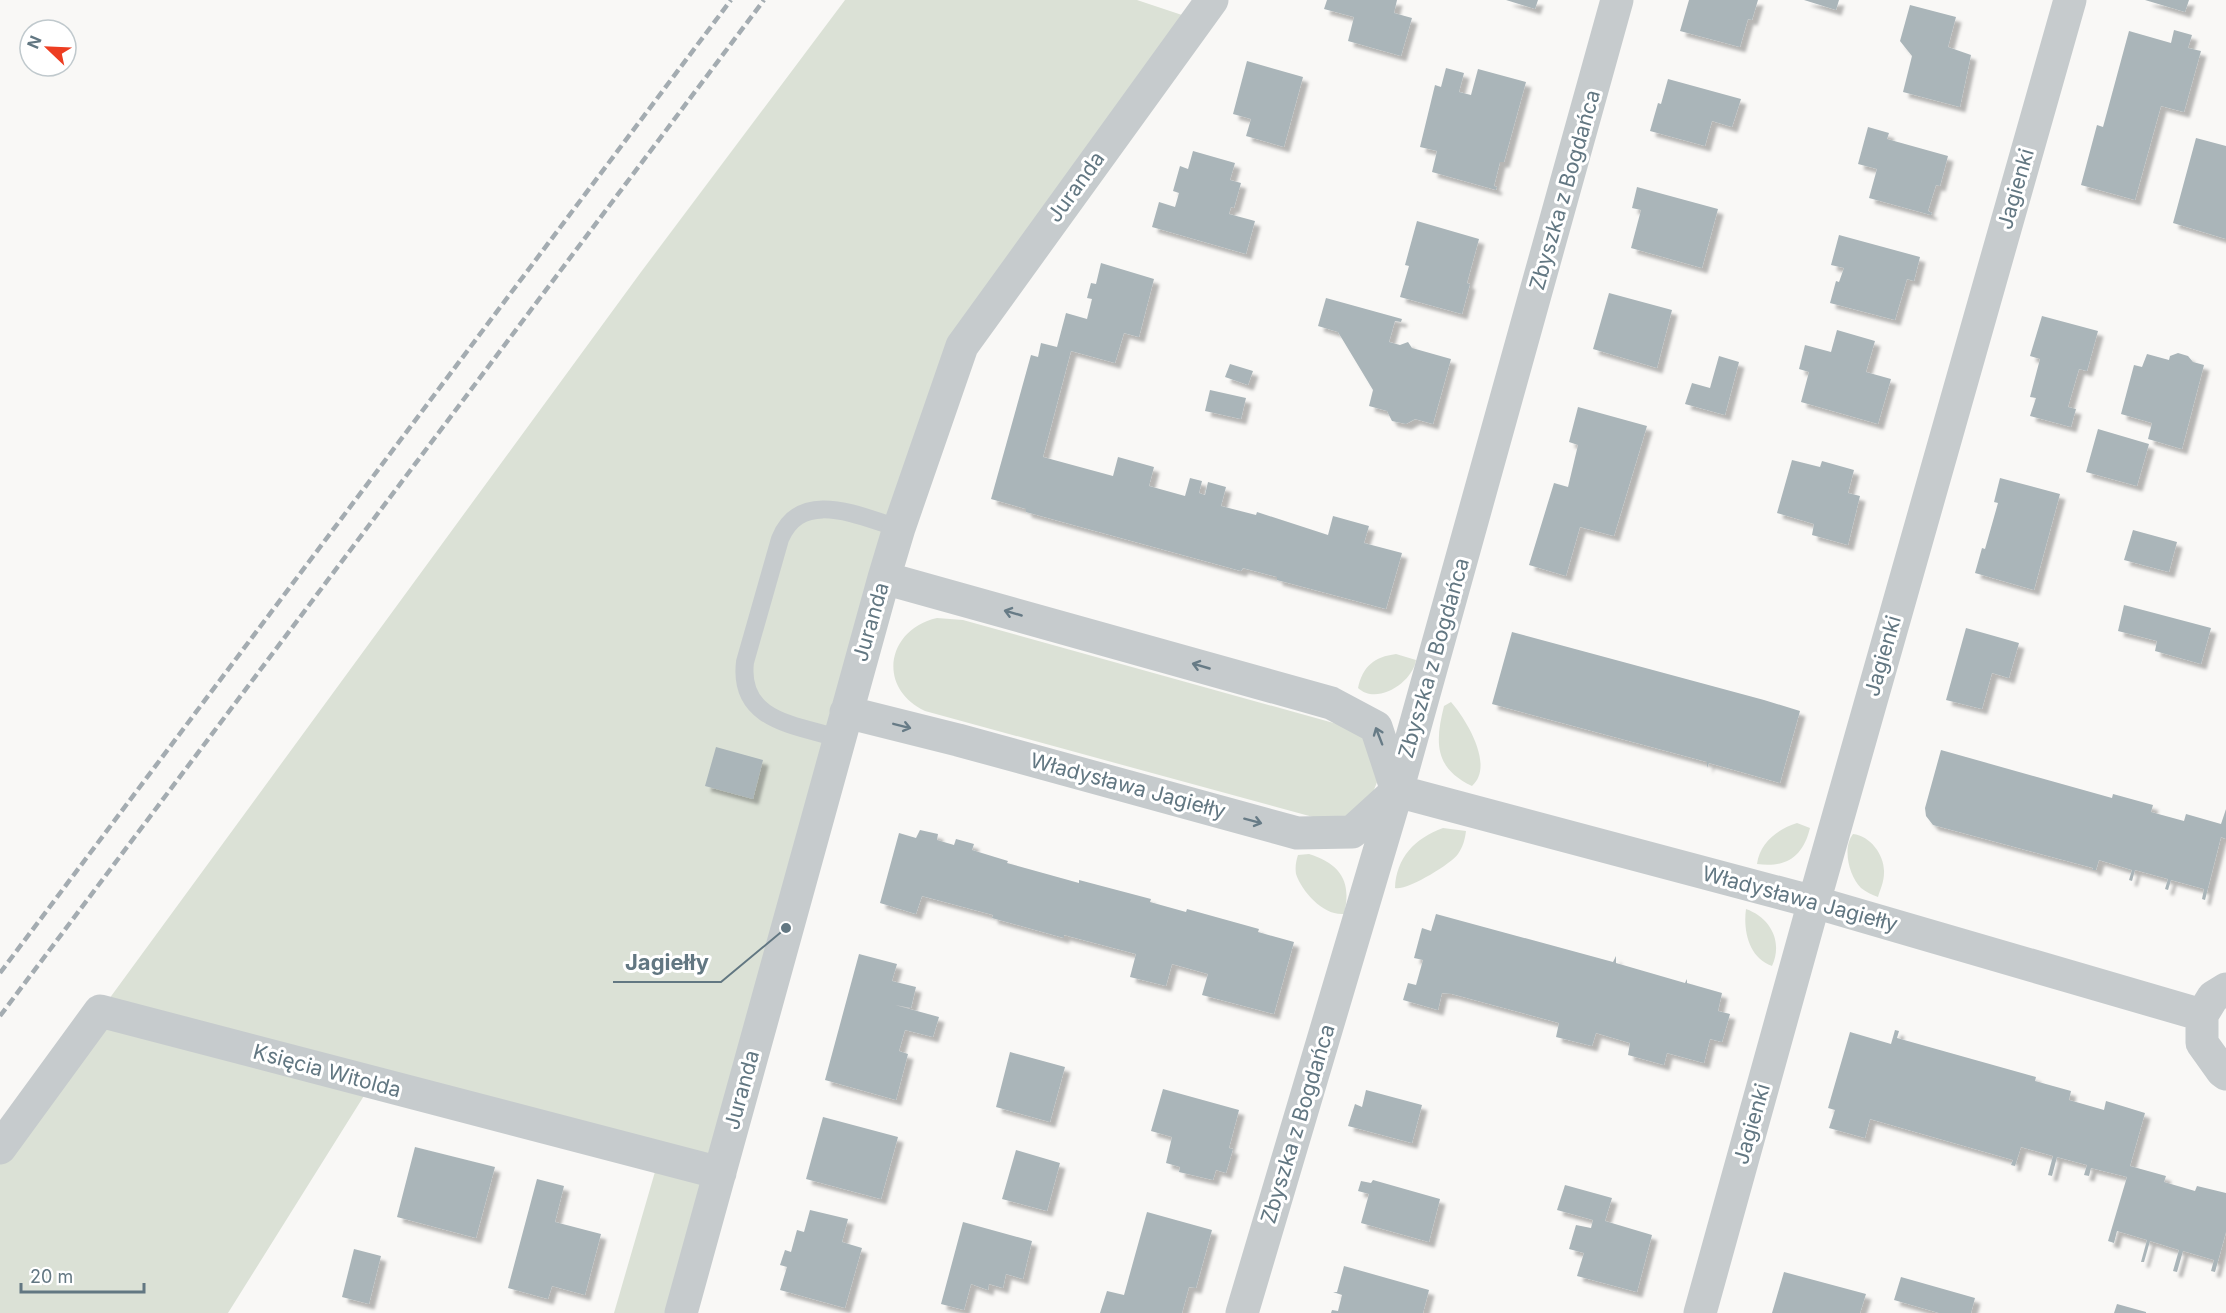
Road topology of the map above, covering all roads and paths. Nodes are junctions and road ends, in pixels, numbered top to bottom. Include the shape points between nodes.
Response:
1 (1212, 0) edge
2 (1617, 0) edge
3 (2070, 0) edge
4 (899, 528) junction
5 (884, 578) junction
6 (842, 725) junction
7 (1397, 791) junction
8 (1814, 902) junction
9 (2226, 989) edge
10 (2202, 1015) junction
11 (2226, 1074) edge
12 (0, 1148) edge
13 (720, 1173) junction
14 (681, 1313) edge
15 (1242, 1313) edge
16 (1700, 1313) edge

1 - 4 street, Juranda via 962,346
2 - 7 street, Zbyszka z Bogdańca
3 - 8 street, Jagienki
4 - 5 street, Juranda
4 - 6 lane via 825,508 797,516 780,539 745,662 747,691 758,708 774,719
5 - 6 street, Juranda
7 -> 5 street via 1376,727 1331,703
6 -> 7 street, Władysława Jagiełły via 958,740 1297,833 1352,831
6 - 13 street, Juranda
7 - 8 street, Władysława Jagiełły
7 - 15 street, Zbyszka z Bogdańca
8 - 10 street, Władysława Jagiełły
8 - 16 street, Jagienki
9 - 10 street via 2213,997
10 - 11 street via 2202,1043
12 - 13 street, Księcia Witolda via 100,1011
13 - 14 street, Juranda

